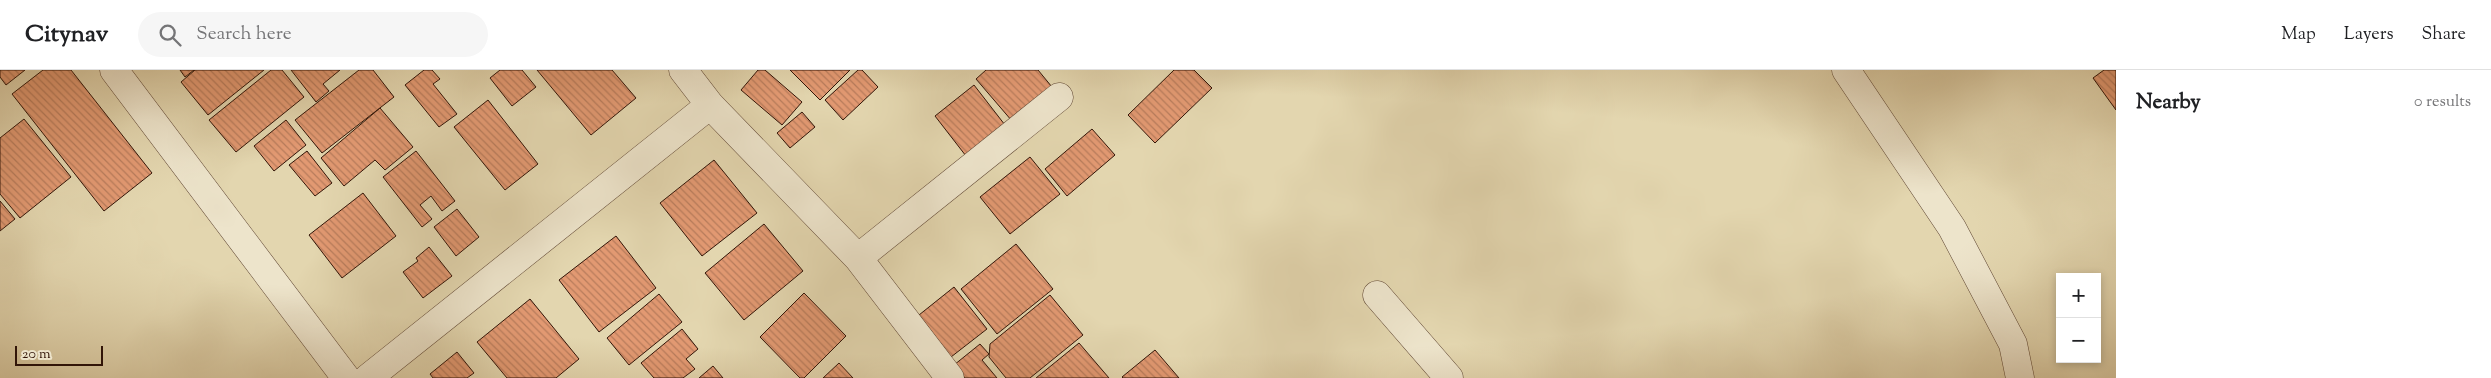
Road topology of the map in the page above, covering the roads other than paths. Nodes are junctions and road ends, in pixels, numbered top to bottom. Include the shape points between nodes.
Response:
1 (114, 70) edge
2 (683, 70) edge
3 (1846, 70) edge
4 (1059, 97) dead end
5 (710, 105) junction
6 (858, 258) junction
7 (1378, 295) dead end
8 (346, 378) edge
9 (368, 378) edge
10 (950, 378) edge
11 (1449, 378) edge
12 (2020, 378) edge

1 - 8 street
2 - 5 street
3 - 12 street via 1952,228 2013,344
4 - 6 street
5 - 6 street
5 - 9 street
6 - 10 street
7 - 11 street

